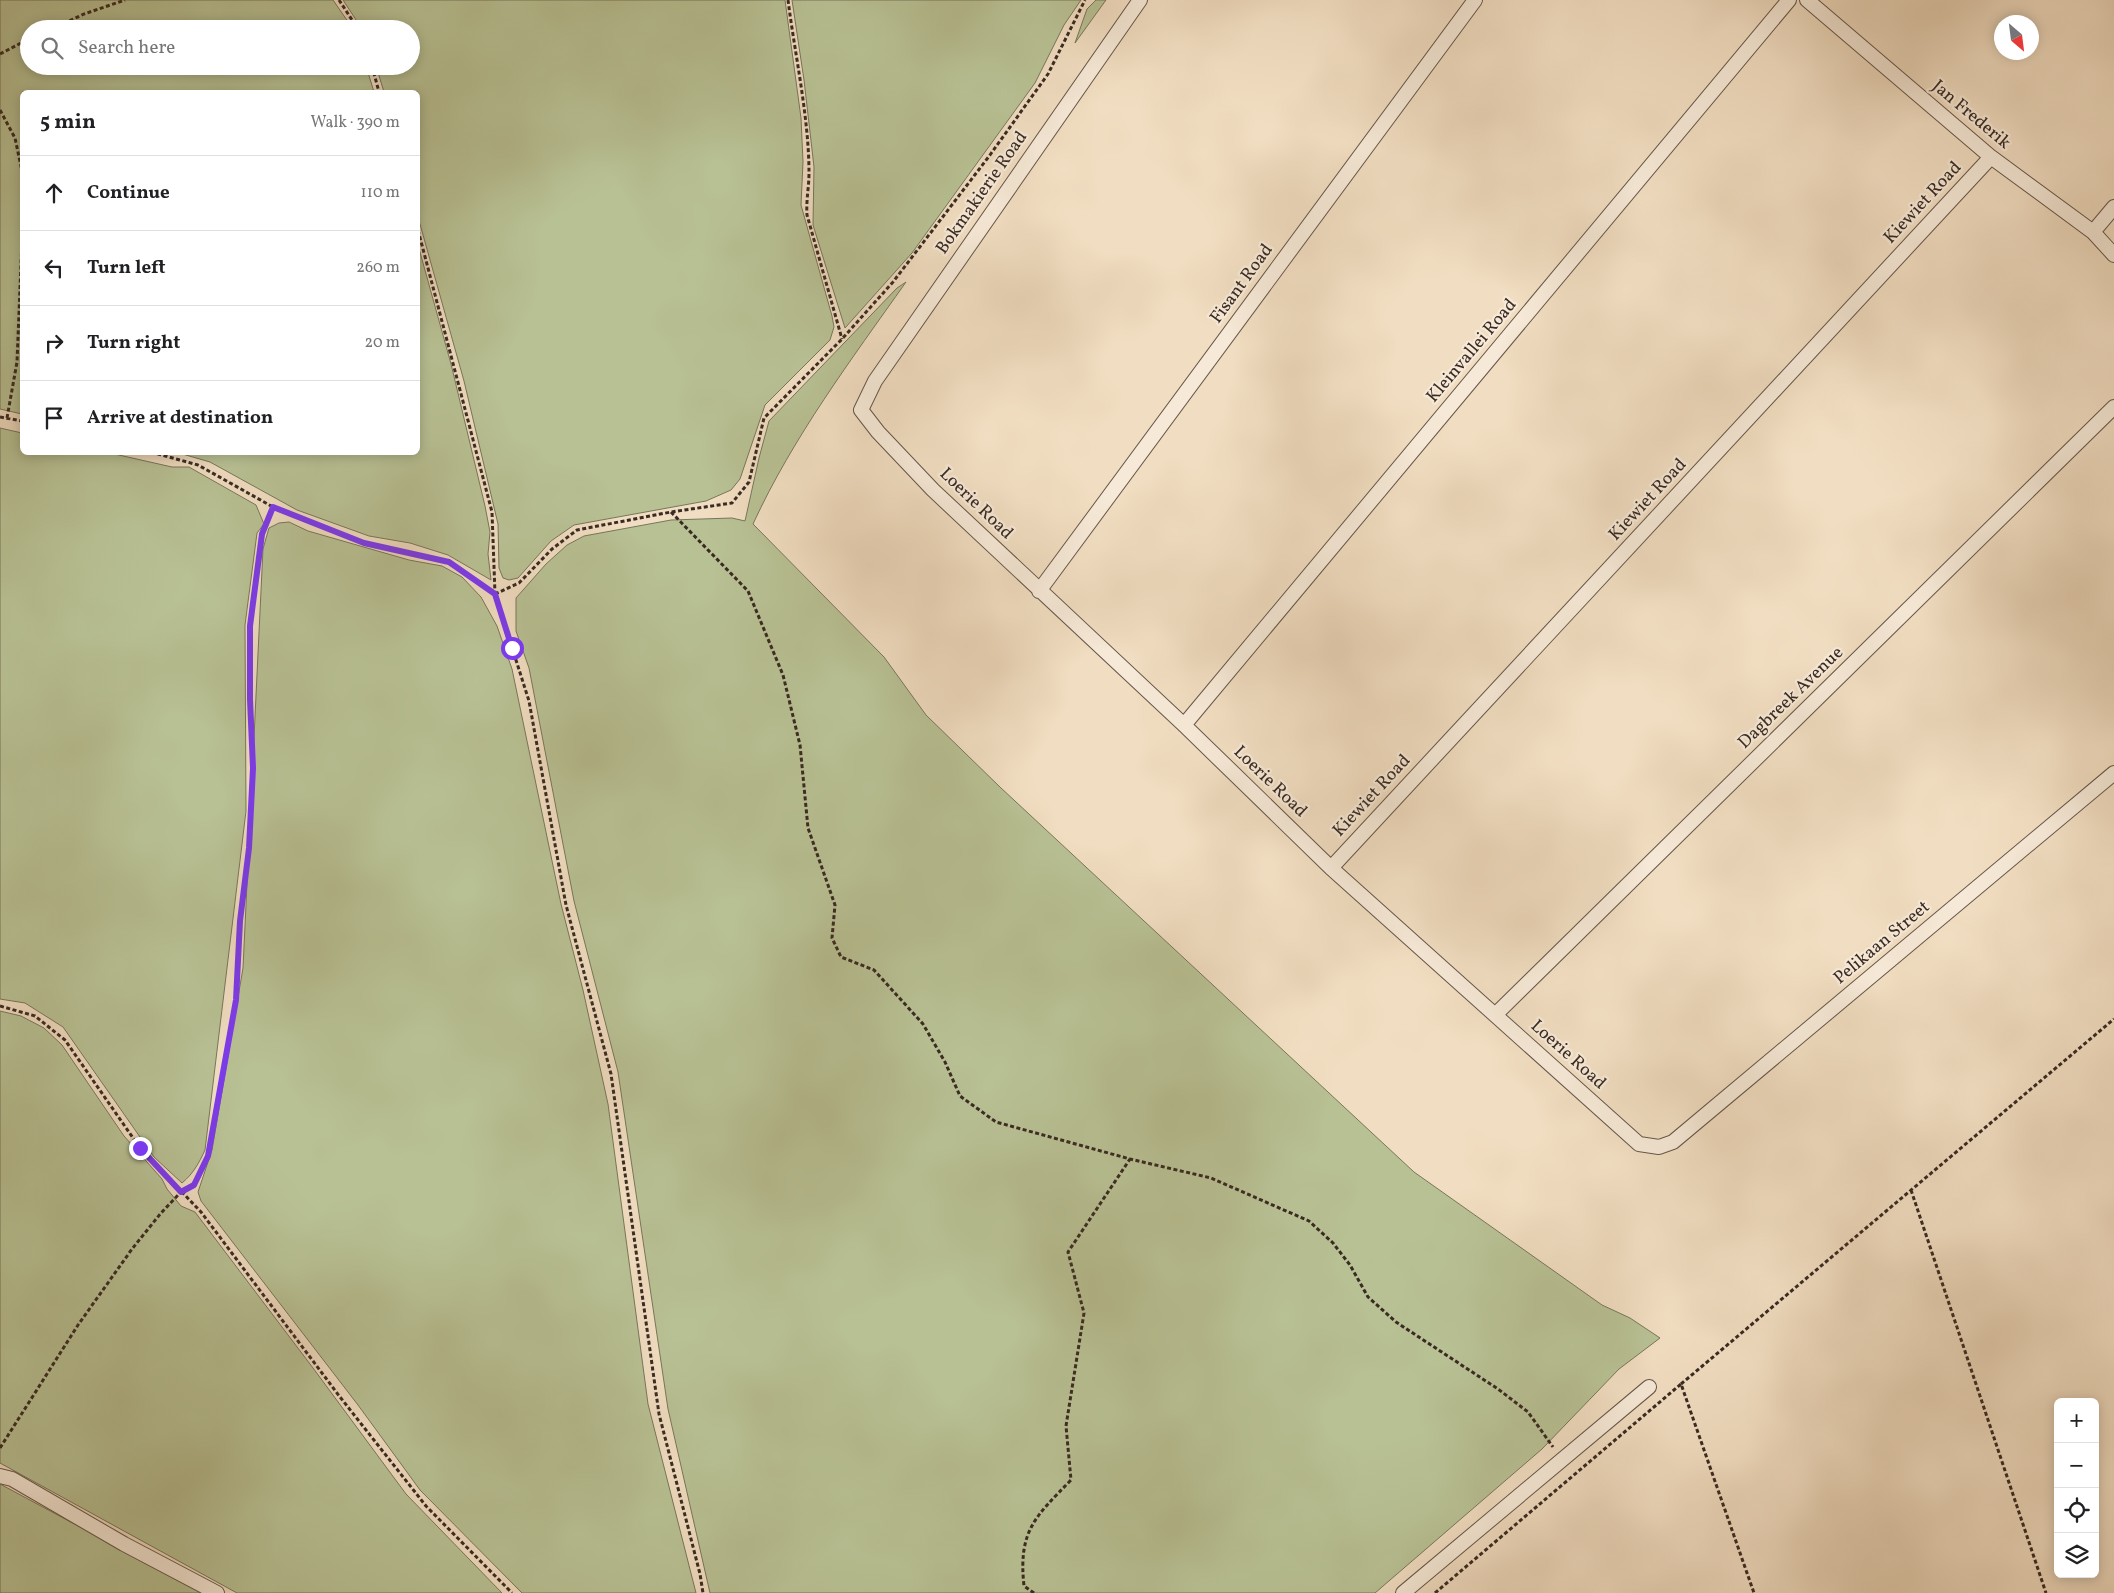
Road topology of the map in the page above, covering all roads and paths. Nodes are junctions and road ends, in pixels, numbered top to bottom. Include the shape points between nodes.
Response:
1 (125, 0) edge
2 (339, 0) edge
3 (788, 0) edge
4 (1085, 0) edge
5 (1140, 0) edge
6 (1475, 0) edge
7 (1789, 0) edge
8 (1807, 0) edge
9 (71, 20) edge
10 (352, 20) edge
11 (20, 44) edge
12 (0, 54) edge
13 (375, 75) edge
14 (379, 90) edge
15 (0, 110) edge
16 (1991, 157) junction
17 (20, 162) edge
18 (2114, 207) edge
19 (2093, 232) junction
20 (420, 238) edge
21 (2114, 255) edge
22 (20, 289) edge
23 (842, 339) junction
24 (2114, 407) edge
25 (861, 410) joint
26 (0, 417) edge
27 (7, 418) junction
28 (20, 421) edge
29 (162, 455) edge
30 (273, 507) junction
31 (671, 512) junction
32 (1039, 590) junction
33 (495, 594) junction
34 (1184, 725) junction
35 (2114, 773) edge
36 (1331, 868) junction
37 (0, 1006) edge
38 (1495, 1015) junction
39 (2114, 1019) edge
40 (1673, 1142) joint
41 (1130, 1160) junction
42 (1910, 1190) junction
43 (181, 1192) junction
44 (1681, 1384) junction
45 (1649, 1387) dead end
46 (0, 1448) edge
47 (1561, 1460) junction
48 (0, 1476) edge
49 (217, 1593) edge
50 (512, 1593) edge
51 (703, 1593) edge
52 (1034, 1593) edge
53 (1403, 1593) edge
54 (1435, 1593) edge
55 (1754, 1593) edge
56 (2046, 1593) edge

1 - 9 path
2 - 10 path
3 - 23 path via 806,136 808,215
4 - 23 path via 1048,74 1013,123 893,282
5 - 25 street, Bokmakierie Road via 875,381
6 - 32 street, Fisant Road
7 - 34 street, Kleinvallei Road
8 - 16 street, Jan Frederik
11 - 12 path
13 - 14 path
15 - 17 path via 15,138
16 - 19 street, Jan Frederik
16 - 36 street, Kiewiet Road
18 - 19 street
19 - 21 street, Jan Frederik
20 - 33 path via 492,512
22 - 27 path via 17,362
23 - 31 path via 764,418 749,482 732,503
24 - 38 street, Dagbreek Avenue
25 - 32 street, Loerie Road via 933,490
26 - 27 path
27 - 28 path
29 - 30 path via 198,465
30 - 33 path via 364,543 449,562
30 - 43 path via 262,534 250,626 253,768 236,1000 208,1156 194,1185
31 - 33 path via 578,530 552,549 519,583
31 - 41 path via 748,591 783,675 800,745 808,828 835,905 832,938 841,957 874,970 923,1024 960,1096 996,1122
32 - 34 street, Loerie Road
33 - 51 path via 529,701 566,905 611,1074 659,1414
34 - 36 street, Loerie Road
35 - 40 street, Pelikaan Street
36 - 38 street, Loerie Road
37 - 43 path via 34,1016 64,1040 140,1148
38 - 40 street, Loerie Road via 1639,1144 1658,1147
39 - 42 path
41 - 47 path via 1210,1178 1309,1221 1333,1243 1368,1297 1396,1322 1528,1412
41 - 52 path via 1068,1252 1084,1313 1066,1426 1071,1480 1028,1529 1022,1565 1024,1586
42 - 44 path
42 - 56 path
43 - 46 path via 161,1212 121,1264
43 - 50 path via 201,1212 426,1506
44 - 54 path
44 - 55 path
45 - 47 street
47 - 53 street
48 - 49 street via 12,1479

